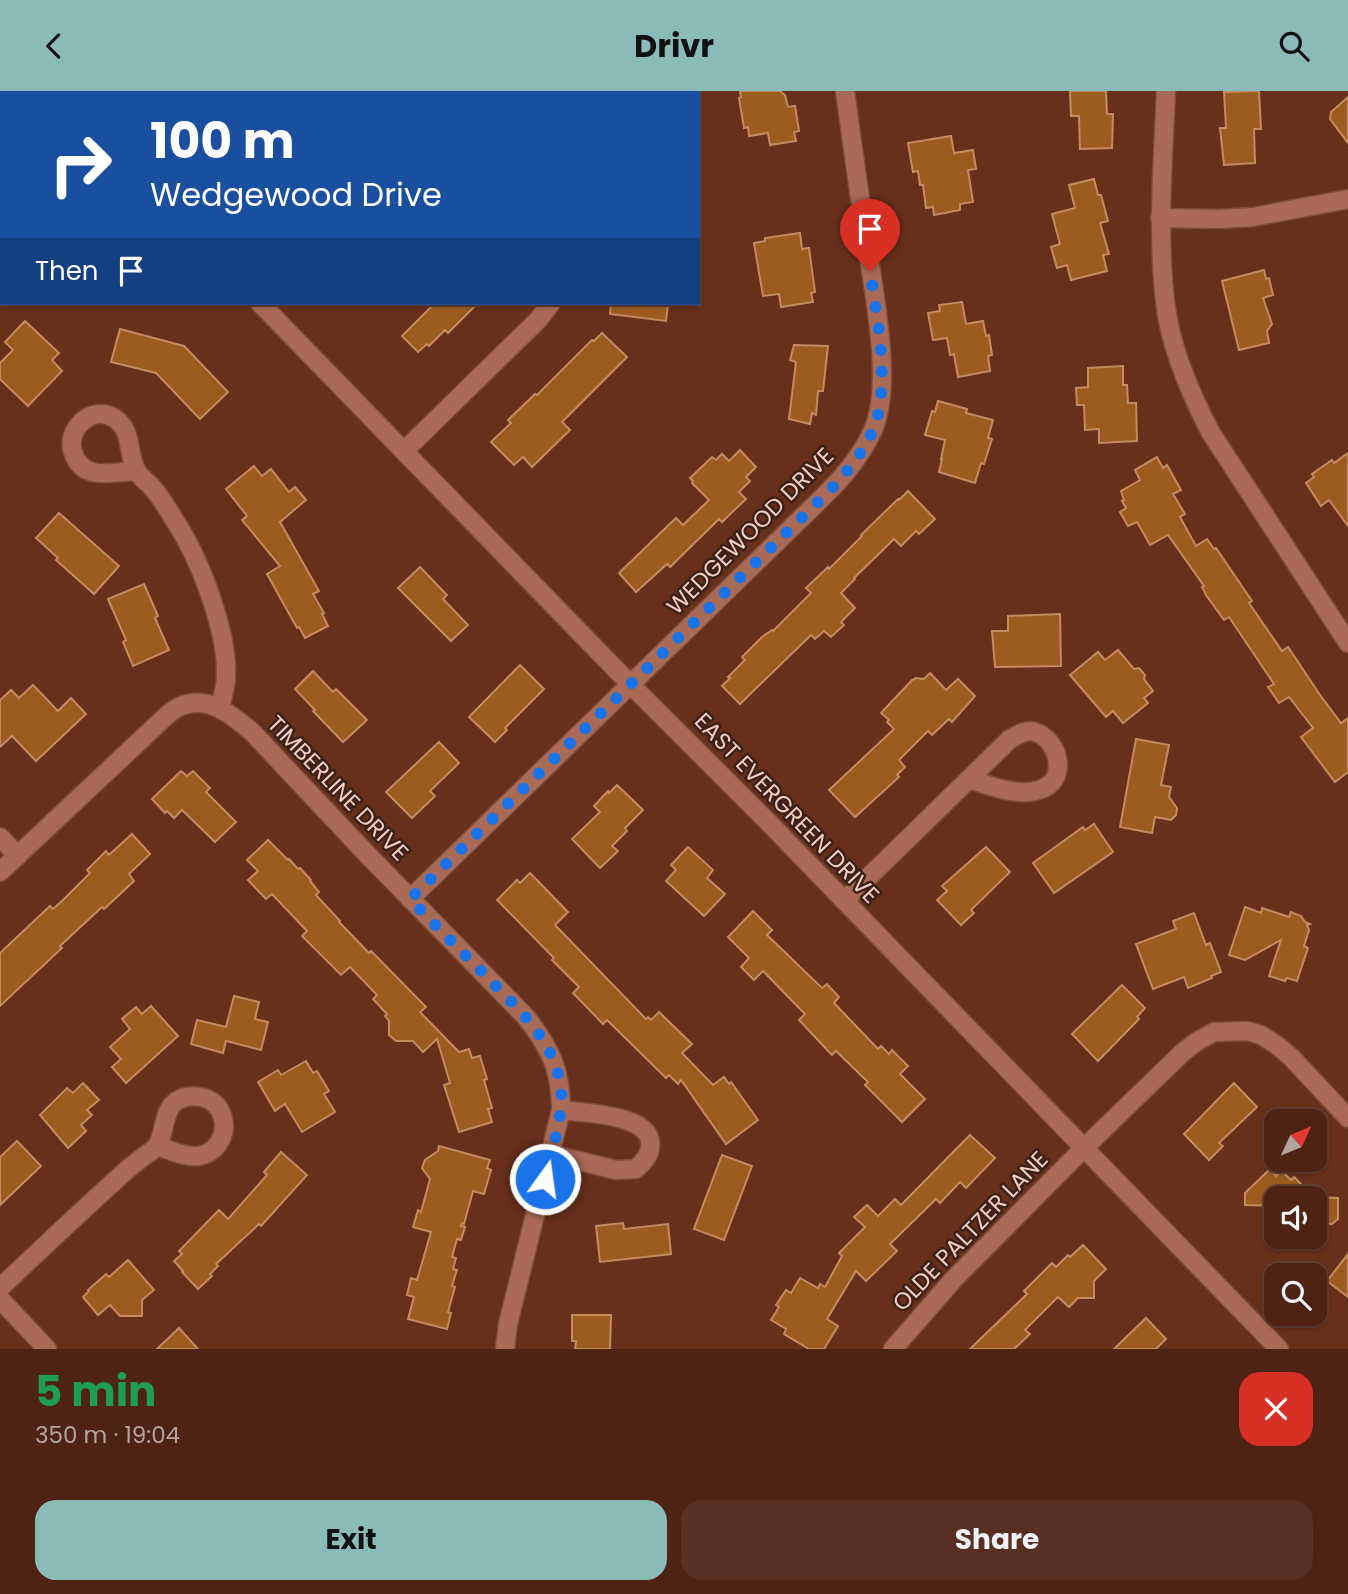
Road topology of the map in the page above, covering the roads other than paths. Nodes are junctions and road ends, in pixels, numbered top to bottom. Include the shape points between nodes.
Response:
1 (845, 91) edge
2 (1166, 91) edge
3 (1348, 199) edge
4 (1160, 218) junction
5 (262, 305) edge
6 (550, 305) edge
7 (404, 451) junction
8 (136, 471) dead end
9 (1348, 643) edge
10 (631, 685) junction
11 (220, 708) junction
12 (969, 779) junction
13 (0, 837) edge
14 (18, 856) junction
15 (0, 872) edge
16 (410, 899) junction
17 (844, 901) junction
18 (561, 1109) junction
19 (1348, 1118) edge
20 (157, 1146) dead end
21 (1084, 1148) junction
22 (551, 1154) junction
23 (0, 1288) edge
24 (0, 1299) edge
25 (47, 1349) edge
26 (505, 1349) edge
27 (893, 1349) edge
28 (1279, 1349) edge

1 - 10 street, WEDGEWOOD DRIVE via 879,337 880,398 874,428 837,482
2 - 4 street
3 - 4 street via 1253,217
4 - 9 street via 1165,303 1196,403 1224,456
5 - 7 street, EAST EVERGREEN DRIVE
6 - 7 street
7 - 10 street, EAST EVERGREEN DRIVE
8 - 11 street via 177,523 200,567 225,652
10 - 16 street, WEDGEWOOD DRIVE
10 - 17 street, EAST EVERGREEN DRIVE
11 - 14 street via 197,701 178,707
11 - 16 street, TIMBERLINE DRIVE via 252,732
12 - 12 street via 1010,739 1024,732 1035,731 1048,739 1059,765 1056,777 1045,788 1033,790 1016,792
12 - 17 street
13 - 14 street
14 - 15 street
16 - 18 street, TIMBERLINE DRIVE via 544,1041 556,1067
17 - 21 street, EAST EVERGREEN DRIVE
18 - 22 street, TIMBERLINE DRIVE
18 - 22 street via 636,1123 646,1130 650,1152 636,1169 616,1170
19 - 21 street, OLDE PALTZER LANE via 1292,1058 1261,1035 1214,1032 1182,1053
20 - 23 street
21 - 27 street, OLDE PALTZER LANE via 953,1280
21 - 28 street, EAST EVERGREEN DRIVE
22 - 26 street, TIMBERLINE DRIVE
24 - 25 street

